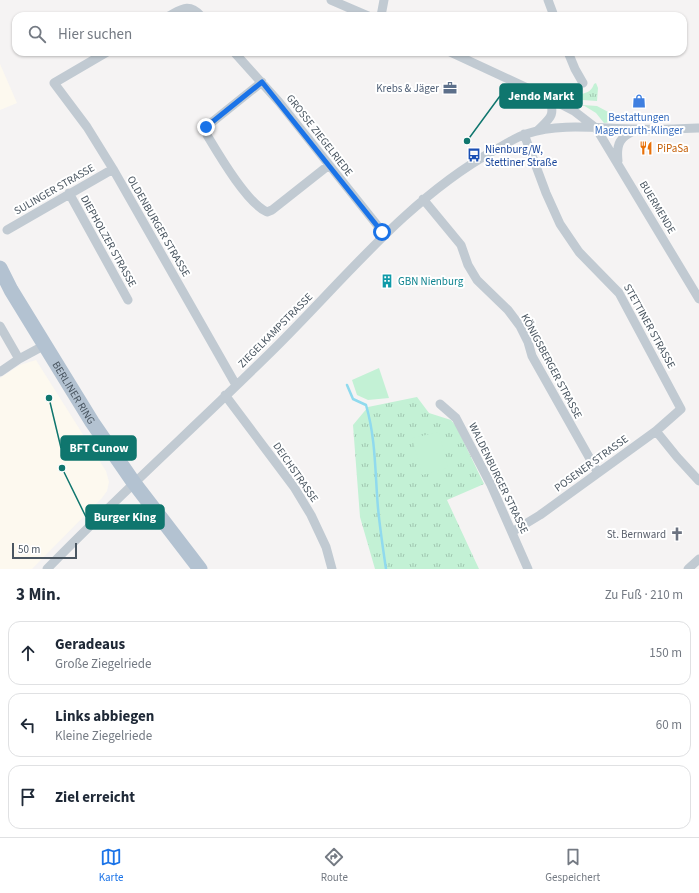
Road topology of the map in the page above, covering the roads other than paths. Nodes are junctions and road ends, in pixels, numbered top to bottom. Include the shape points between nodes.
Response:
1 (331, 0) edge
2 (384, 0) edge
3 (548, 0) edge
4 (177, 12) edge
5 (197, 12) edge
6 (359, 12) edge
7 (382, 12) edge
8 (552, 12) edge
9 (100, 56) edge
10 (238, 56) edge
11 (459, 56) edge
12 (569, 56) edge
13 (262, 82) junction
14 (583, 83) dead end
15 (549, 98) junction
16 (596, 128) junction
17 (699, 128) edge
18 (637, 129) junction
19 (537, 131) junction
20 (524, 134) junction
21 (618, 164) junction
22 (329, 165) junction
23 (113, 169) junction
24 (69, 193) junction
25 (423, 199) junction
26 (7, 230) dead end
27 (384, 235) junction
28 (0, 268) edge
29 (699, 299) edge
30 (128, 300) dead end
31 (0, 326) edge
32 (45, 345) junction
33 (18, 359) junction
34 (0, 372) edge
35 (236, 385) junction
36 (226, 396) junction
37 (440, 404) dead end
38 (681, 409) joint
39 (656, 431) junction
40 (598, 473) junction
41 (699, 481) edge
42 (134, 483) junction
43 (512, 532) junction
44 (699, 559) edge
45 (47, 569) edge
46 (200, 569) edge
47 (332, 569) edge
48 (528, 569) edge
49 (688, 569) edge

1 - 6 street
2 - 7 street
3 - 8 street
4 - 5 street via 191,8
9 - 23 street, OLDENBURGER STRASSE via 54,83 87,127
10 - 13 street, GROSSE ZIEGELRIEDE
11 - 15 street
12 - 14 street
13 - 22 street, GROSSE ZIEGELRIEDE
13 - 22 street via 206,127 207,136 242,188 262,210 267,212
15 - 16 street via 574,111
15 - 19 street via 552,114
16 - 18 street, ZIEGELKAMPSTRASSE
16 - 19 street, ZIEGELKAMPSTRASSE via 569,126
16 - 21 street, BUERMENDE
17 - 18 street, ZIEGELKAMPSTRASSE
18 - 21 street via 621,139 617,150
19 - 20 street, ZIEGELKAMPSTRASSE
20 - 25 street, ZIEGELKAMPSTRASSE via 468,166
20 - 38 street, STETTINER STRASSE via 560,224 580,252 619,293
21 - 29 street, BUERMENDE
22 - 27 street, GROSSE ZIEGELRIEDE
23 - 24 street, SULINGER STRASSE
23 - 35 street, OLDENBURGER STRASSE
24 - 26 street, SULINGER STRASSE
24 - 30 street, DIEPHOLZER STRASSE
25 - 27 street, ZIEGELKAMPSTRASSE
25 - 40 street, KÖNIGSBERGER STRASSE via 461,245 468,265 478,280 520,326 532,356
27 - 35 street, ZIEGELKAMPSTRASSE via 315,308
28 - 32 main road, BERLINER RING
31 - 33 street
32 - 33 street
32 - 42 main road, BERLINER RING via 92,422
33 - 34 street
35 - 36 street, ZIEGELKAMPSTRASSE
36 - 42 street, ZIEGELKAMPSTRASSE
36 - 47 street, DEICHSTRASSE via 311,515 326,547
37 - 43 street, WALDENBURGER STRASSE via 456,418
38 - 39 street, POSENER STRASSE
39 - 40 street, POSENER STRASSE
39 - 41 street
40 - 43 street, POSENER STRASSE
42 - 45 street, ZIEGELKAMPSTRASSE
42 - 46 main road, BERLINER RING
43 - 48 street, WALDENBURGER STRASSE
44 - 49 street

